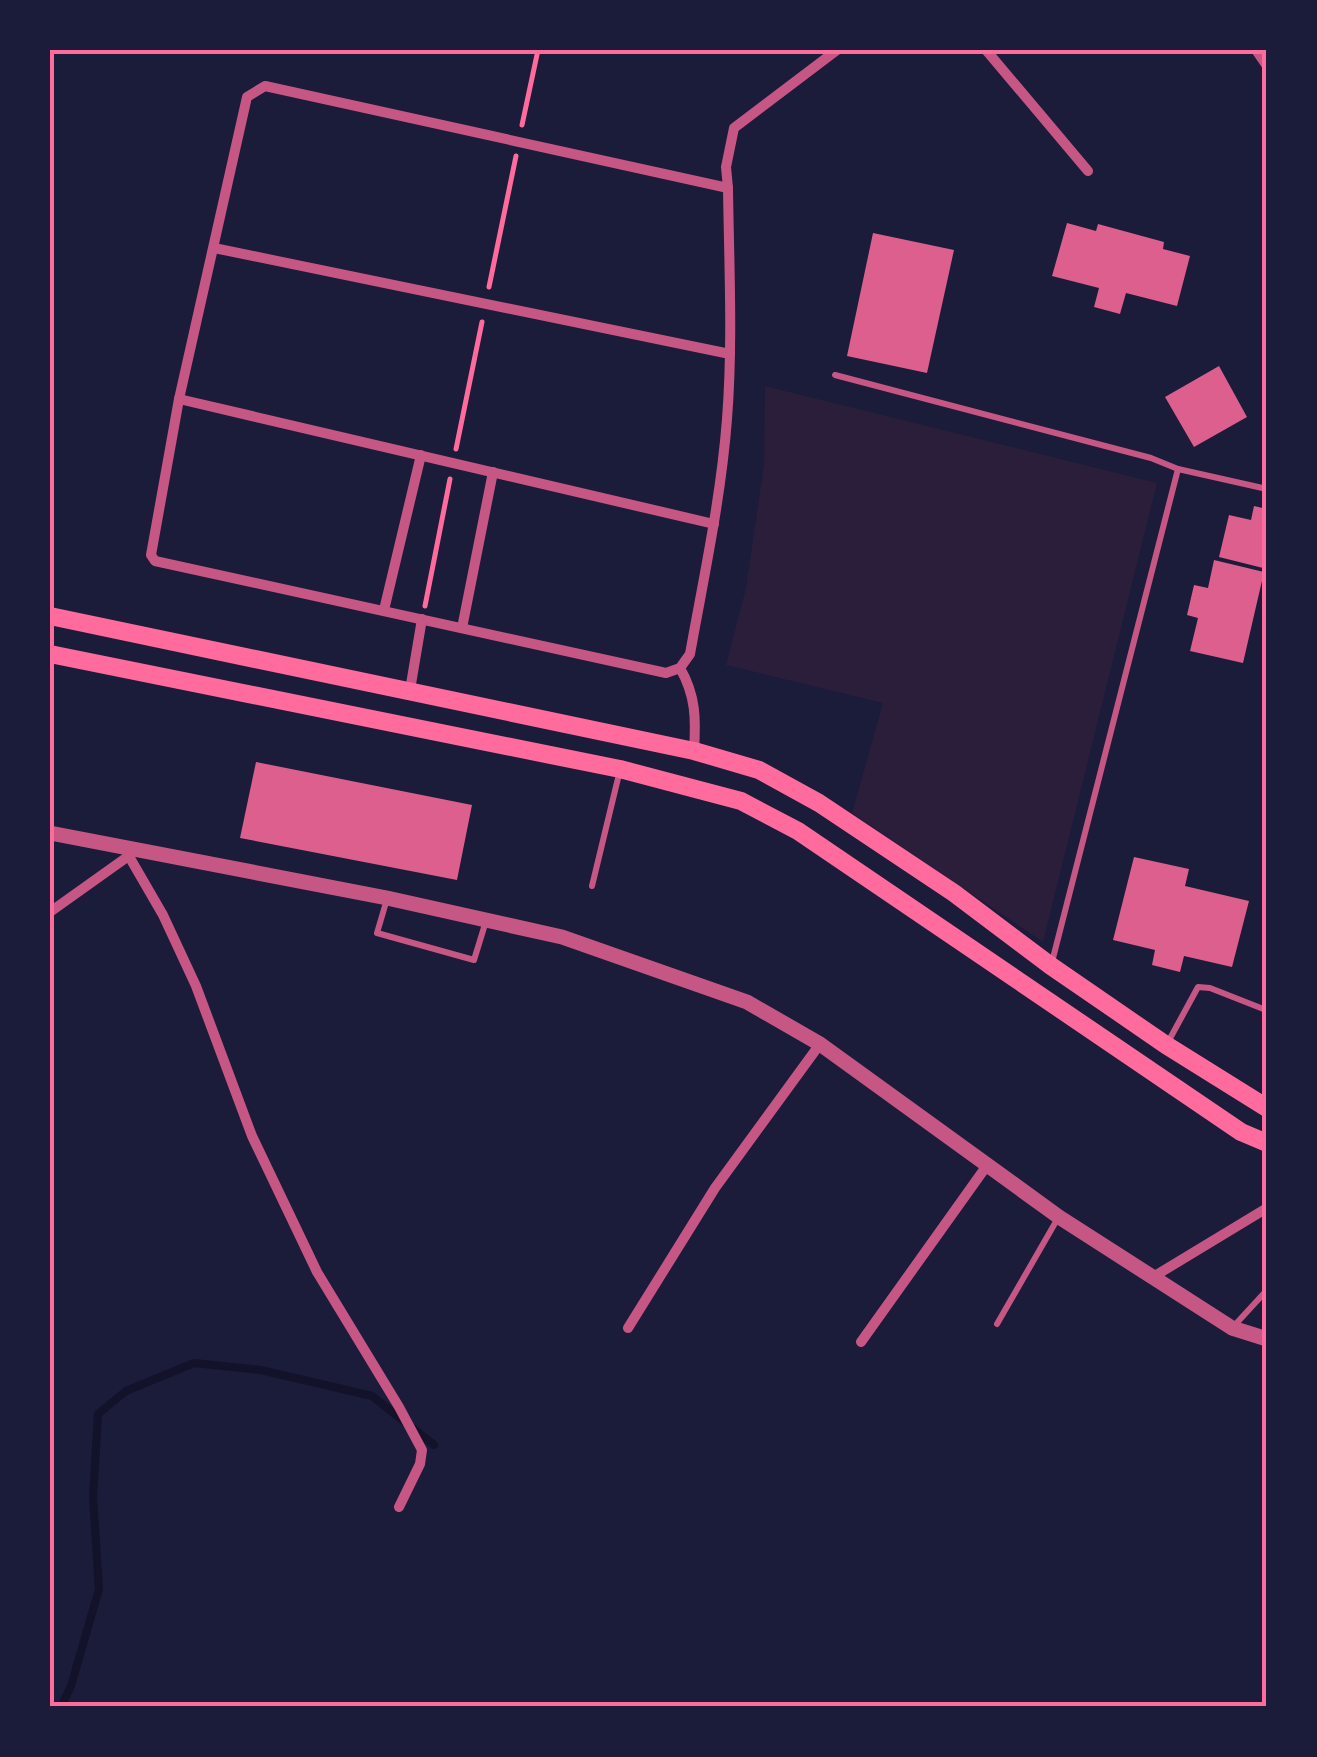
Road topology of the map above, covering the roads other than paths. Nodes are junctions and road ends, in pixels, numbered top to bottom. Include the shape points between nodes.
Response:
1 (837, 50) edge
2 (986, 50) edge
3 (1256, 50) edge
4 (1267, 66) edge
5 (1088, 172) dead end
6 (728, 188) junction
7 (214, 248) junction
8 (730, 354) junction
9 (835, 375) dead end
10 (180, 399) junction
11 (421, 456) junction
12 (1178, 469) junction
13 (493, 472) junction
14 (1267, 490) edge
15 (714, 524) junction
16 (384, 610) junction
17 (50, 616) edge
18 (422, 619) junction
19 (462, 628) junction
20 (50, 654) edge
21 (680, 668) junction
22 (410, 690) junction
23 (405, 723) junction
24 (694, 751) junction
25 (620, 769) junction
26 (50, 833) edge
27 (130, 853) junction
28 (592, 886) dead end
29 (388, 898) junction
30 (50, 912) edge
31 (486, 921) junction
32 (1051, 966) junction
33 (1028, 990) junction
34 (1266, 1010) edge
35 (820, 1044) junction
36 (1166, 1045) junction
37 (1267, 1108) edge
38 (1267, 1143) edge
39 (988, 1164) junction
40 (1267, 1208) edge
41 (1059, 1217) junction
42 (1153, 1277) junction
43 (1267, 1290) edge
44 (997, 1324) dead end
45 (628, 1328) dead end
46 (1232, 1328) junction
47 (1267, 1339) edge
48 (861, 1342) dead end
49 (399, 1507) dead end

1 - 6 street via 734,128
2 - 5 street
3 - 4 street
6 - 7 street via 265,86 247,97
6 - 8 street
7 - 8 street
7 - 10 street
8 - 15 street
9 - 12 lane
10 - 11 street
10 - 16 street via 150,555 155,561
11 - 13 street
11 - 16 street
12 - 14 lane
12 - 32 lane
13 - 15 street
13 - 19 street
15 - 21 street via 690,654
16 - 18 street
17 - 22 main road
18 - 19 street
18 - 22 street
19 - 21 street via 666,672
20 - 23 main road
21 - 24 street via 697,715
22 - 23 main road
22 - 24 main road
23 - 25 main road
24 - 32 main road via 758,770 819,803
25 - 28 lane
25 - 33 main road via 742,801 798,831
26 - 27 street
27 - 29 street
27 - 30 street
27 - 49 street via 196,986 252,1136 317,1272 422,1450
29 - 31 street
29 - 31 lane via 377,933 474,960
31 - 35 street via 562,937 747,1002
32 - 33 street
32 - 36 main road
33 - 38 main road
34 - 36 lane via 1198,987
35 - 39 street
35 - 45 street via 716,1188
36 - 37 main road
39 - 41 street
39 - 48 street
40 - 42 street
41 - 42 street
41 - 44 lane
42 - 46 street
43 - 46 lane
46 - 47 street

